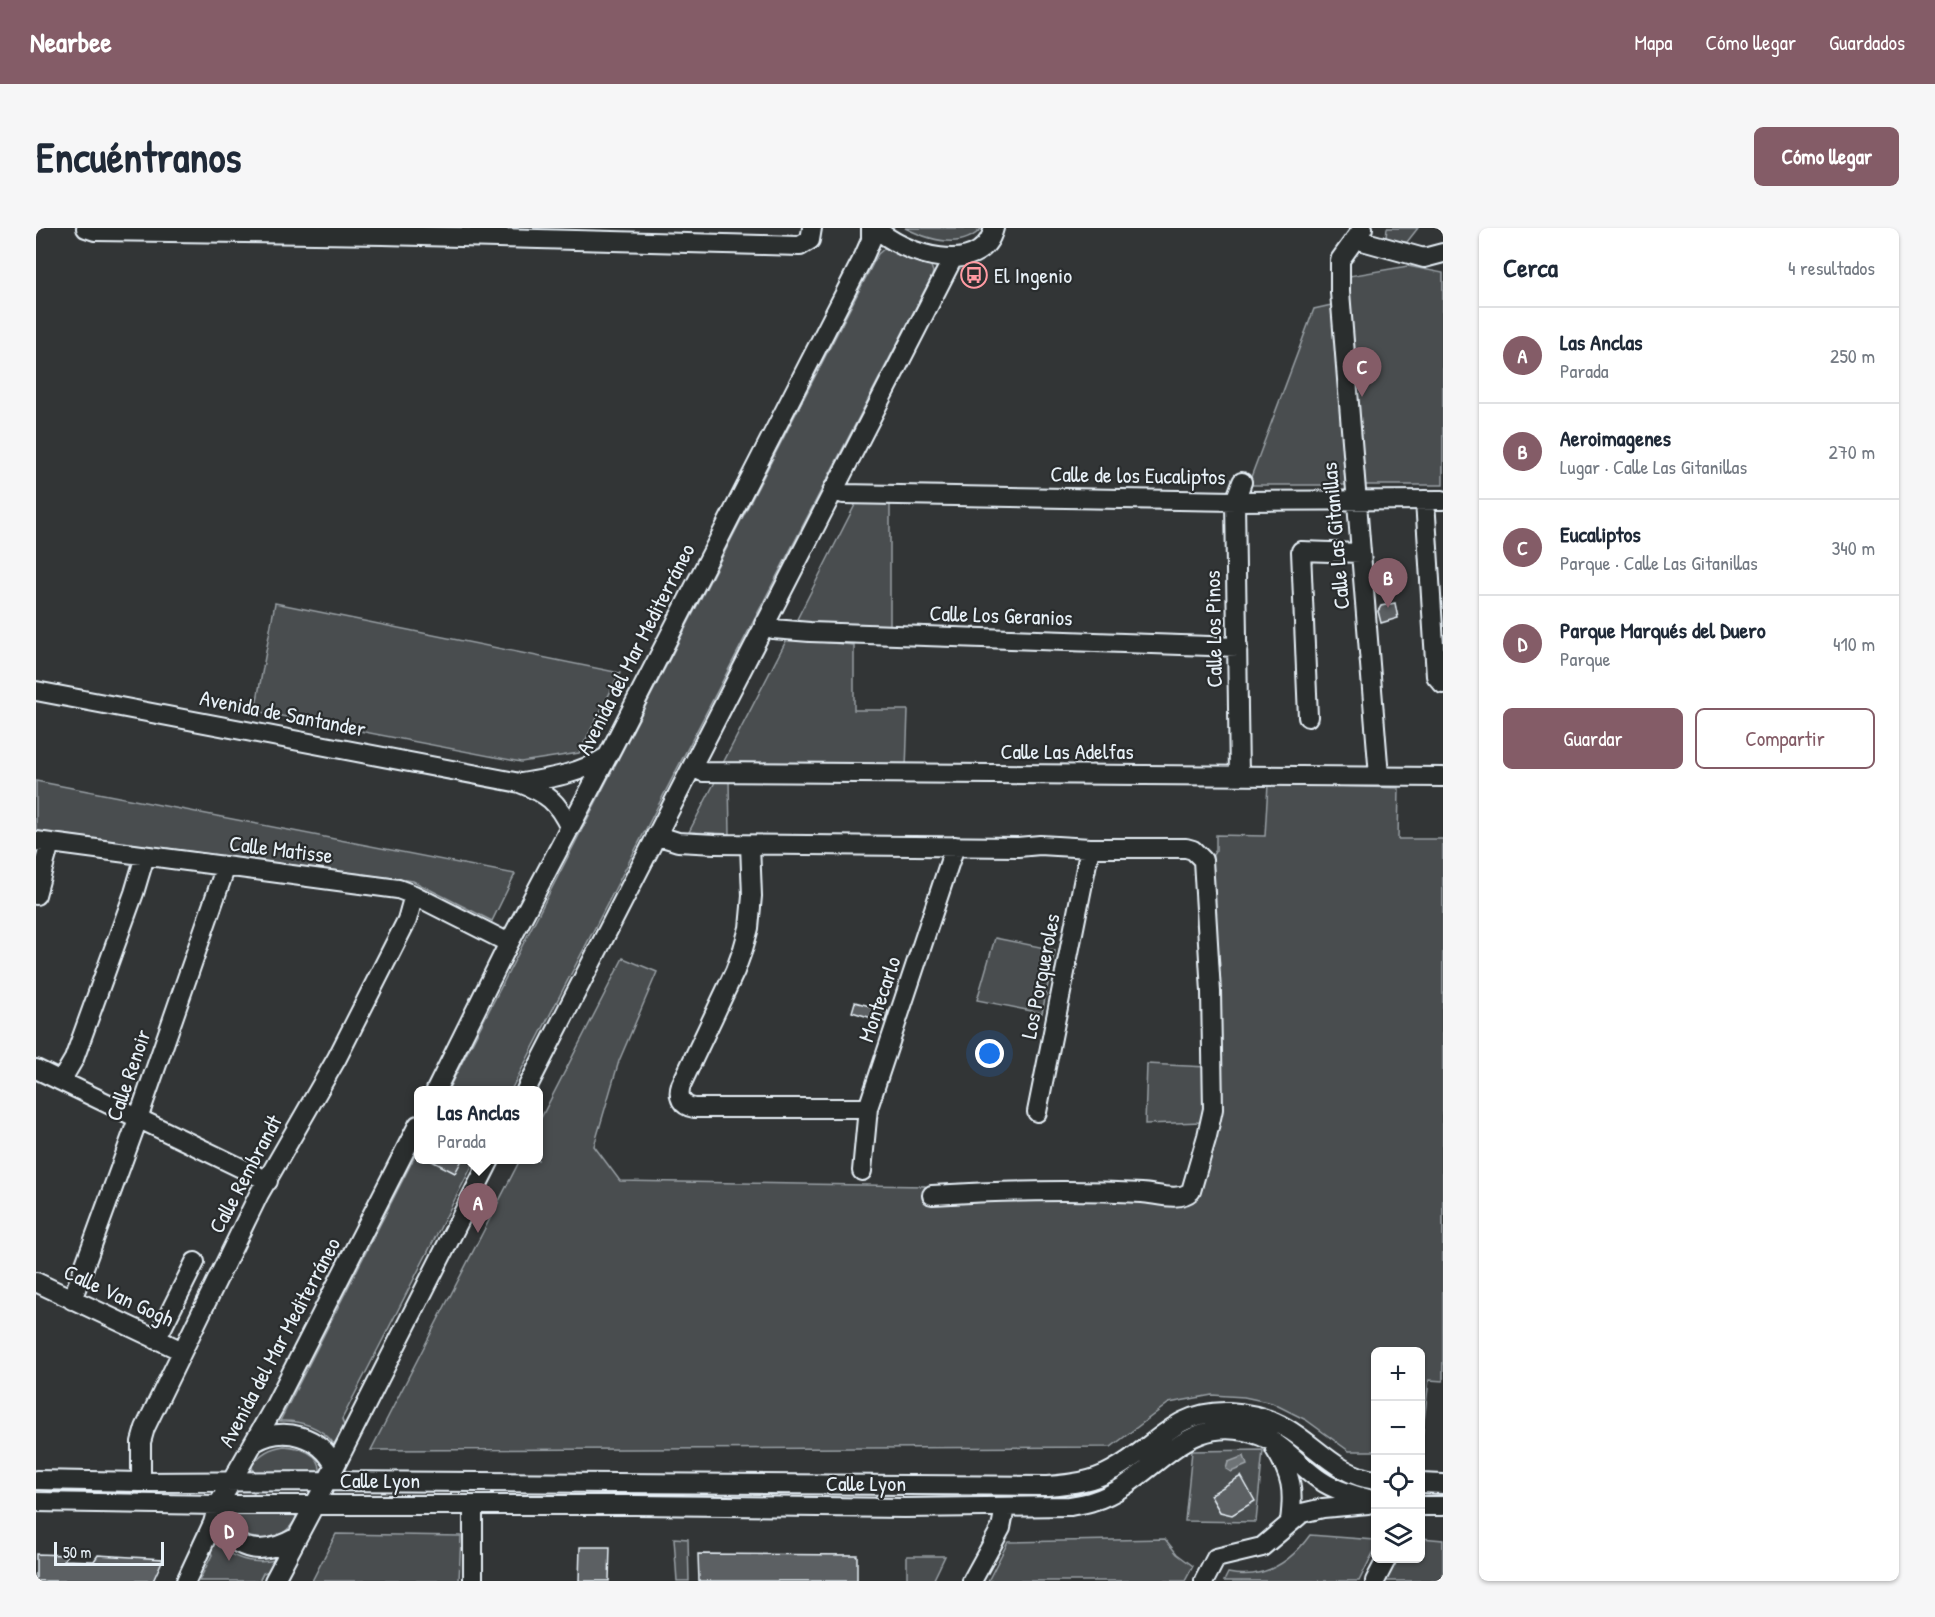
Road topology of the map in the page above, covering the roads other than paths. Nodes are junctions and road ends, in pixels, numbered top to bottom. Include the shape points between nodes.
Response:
1 (86, 228) edge
2 (812, 228) edge
3 (871, 228) edge
4 (876, 228) edge
5 (994, 228) edge
6 (1359, 233) edge
7 (1443, 253) edge
8 (953, 258) junction
9 (1242, 482) dead end
10 (833, 489) junction
11 (1356, 500) junction
12 (1434, 500) edge
13 (1235, 501) junction
14 (1360, 553) junction
15 (764, 624) junction
16 (1238, 647) junction
17 (1443, 684) edge
18 (36, 691) edge
19 (1308, 717) dead end
20 (608, 756) junction
21 (692, 767) junction
22 (1239, 776) junction
23 (1379, 776) junction
24 (1443, 777) edge
25 (520, 783) junction
26 (570, 828) junction
27 (656, 835) junction
28 (43, 842) edge
29 (750, 845) junction
30 (956, 846) junction
31 (1090, 848) junction
32 (144, 856) junction
33 (226, 866) junction
34 (414, 895) junction
35 (36, 896) edge
36 (509, 943) junction
37 (36, 1069) edge
38 (61, 1081) junction
39 (438, 1086) edge
40 (528, 1086) edge
41 (868, 1108) junction
42 (1037, 1112) dead end
43 (138, 1119) junction
44 (414, 1133) edge
45 (488, 1164) edge
46 (862, 1171) dead end
47 (268, 1181) junction
48 (932, 1195) dead end
49 (195, 1262) dead end
50 (36, 1282) edge
51 (72, 1300) junction
52 (156, 1340) junction
53 (182, 1351) junction
54 (1270, 1441) junction
55 (255, 1442) junction
56 (331, 1473) junction
57 (1371, 1479) edge
58 (36, 1480) edge
59 (232, 1481) junction
60 (141, 1482) junction
61 (1425, 1483) edge
62 (1443, 1484) edge
63 (1371, 1501) edge
64 (36, 1502) edge
65 (1371, 1503) edge
66 (315, 1504) junction
67 (473, 1504) junction
68 (218, 1505) junction
69 (1425, 1506) edge
70 (1443, 1506) edge
71 (1005, 1507) junction
72 (1290, 1521) junction
73 (213, 1523) junction
74 (297, 1537) junction
75 (1384, 1563) edge
76 (186, 1581) edge
77 (274, 1581) edge
78 (473, 1581) edge
79 (972, 1581) edge
80 (1204, 1581) edge
81 (1375, 1581) edge

1 - 2 street via 801,246 810,240
3 - 20 street, Avenida del Mar Mediterráneo via 864,256
4 - 8 street via 884,236 917,251
5 - 8 street via 977,253
6 - 7 street via 1424,258
6 - 11 street, Calle Las Gitanillas via 1340,260
8 - 10 street
9 - 13 street, Calle Los Pinos
10 - 13 street, Calle de los Eucaliptos via 843,494
10 - 15 street
11 - 12 street, Calle de los Eucaliptos
11 - 13 street, Calle de los Eucaliptos
11 - 14 street, Calle Las Gitanillas
12 - 17 street via 1436,676
13 - 16 street, Calle Los Pinos
14 - 19 street via 1301,551
14 - 23 street, Calle Las Gitanillas
15 - 16 street, Calle Los Geranios via 773,629 810,632
15 - 21 street
16 - 22 street, Calle Los Pinos
18 - 25 street, Avenida de Santander
20 - 25 street, Avenida de Santander via 575,772
20 - 26 street, Avenida del Mar Mediterráneo
21 - 22 street, Calle Las Adelfas via 703,772
21 - 27 street
22 - 23 street, Calle Las Adelfas
23 - 24 street, Calle Las Adelfas
25 - 26 street, Avenida de Santander via 548,795
26 - 36 street, Avenida del Mar Mediterráneo
27 - 29 street via 678,842
27 - 40 street
28 - 32 street, Calle Matisse
28 - 35 street
29 - 30 street
29 - 41 street via 749,928 735,971 679,1090 681,1101 694,1108
30 - 31 street
30 - 41 street, Montecarlo
31 - 42 street, Los Porqueroles
31 - 48 street via 1186,848 1203,860 1213,1109 1192,1187 1178,1197 1046,1191
32 - 33 street, Calle Matisse
32 - 38 street via 74,1059
33 - 34 street, Calle Matisse via 387,887
33 - 43 street, Calle Renoir
34 - 36 street, Calle Matisse
34 - 47 street, Calle Rembrandt via 407,920 337,1058
36 - 39 street, Avenida del Mar Mediterráneo
37 - 38 street
38 - 43 street
41 - 46 street, Montecarlo
43 - 47 street
43 - 51 street, Calle Renoir
44 - 55 street, Avenida del Mar Mediterráneo
45 - 56 street
47 - 53 street, Calle Rembrandt
49 - 52 street
50 - 51 street, Calle Van Gogh
51 - 52 street, Calle Van Gogh
52 - 53 street, Calle Van Gogh
53 - 60 street, Calle Rembrandt via 145,1428
54 - 63 street, Calle Lyon via 1320,1480
54 - 71 street, Calle Lyon via 1244,1431 1211,1431 1188,1438 1128,1483 1094,1501 1070,1506
54 - 72 street via 1291,1479
55 - 56 street via 274,1434 310,1439 329,1455
55 - 59 street, Avenida del Mar Mediterráneo
56 - 57 street, Calle Lyon via 1047,1486 1098,1478 1182,1421 1228,1412 1249,1414 1285,1427 1331,1463
56 - 59 street, Calle Lyon
56 - 66 street
58 - 60 street, Calle Lyon
59 - 60 street, Calle Lyon
59 - 68 street, Avenida del Mar Mediterráneo
61 - 62 street
64 - 68 street, Calle Lyon
65 - 72 street via 1323,1508 1302,1513
66 - 67 street, Calle Lyon
66 - 68 street, Calle Lyon
66 - 74 street
67 - 71 street, Calle Lyon
67 - 78 street
68 - 73 street, Avenida del Mar Mediterráneo
69 - 70 street
71 - 79 street via 1001,1527
72 - 80 street via 1262,1547 1216,1558
73 - 74 street via 234,1542 255,1550 277,1547
73 - 76 street, Avenida del Mar Mediterráneo
74 - 77 street
75 - 81 street

